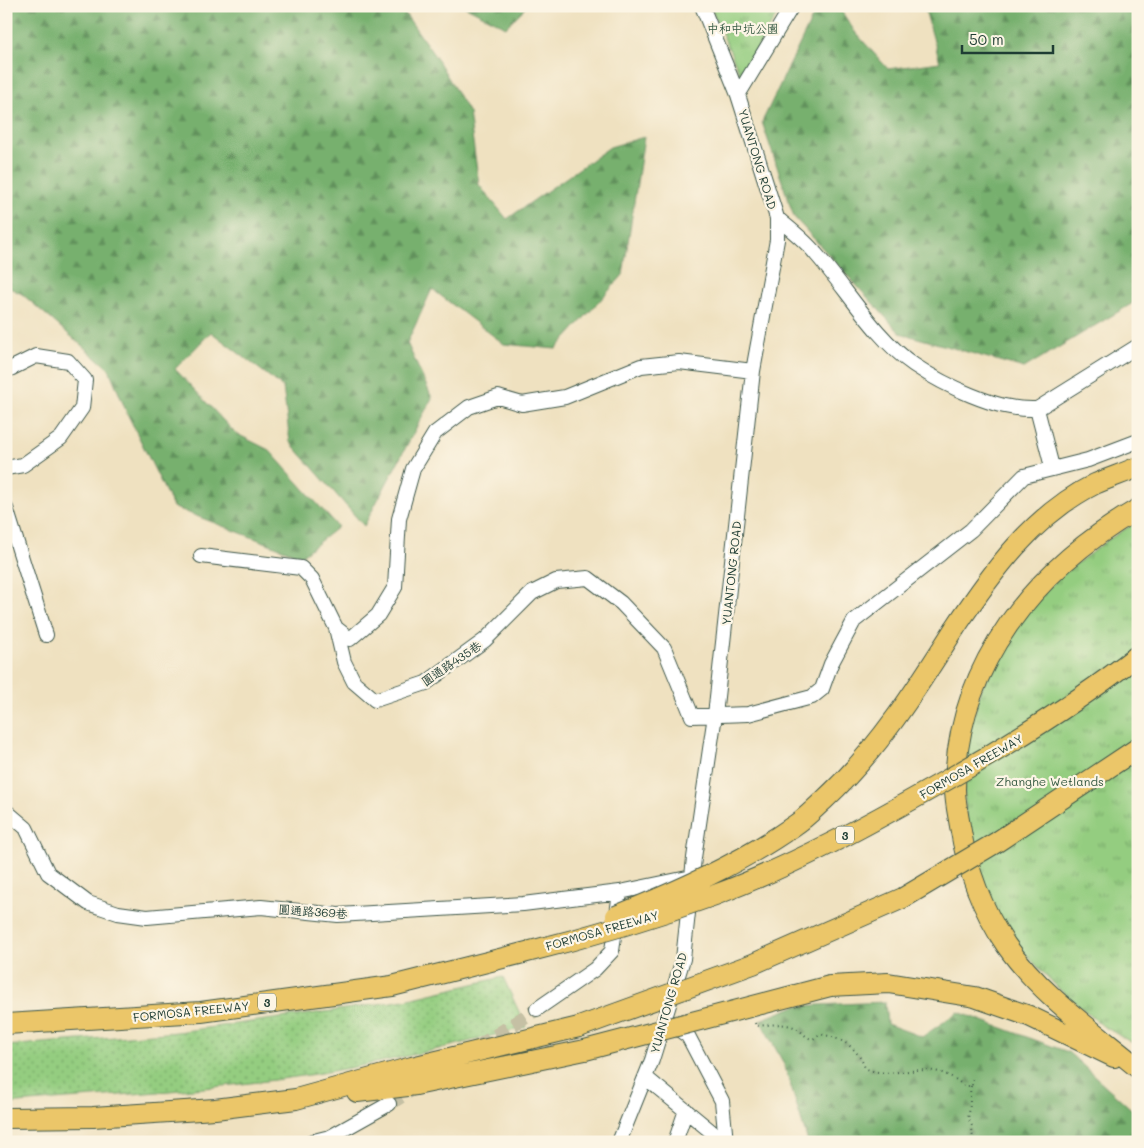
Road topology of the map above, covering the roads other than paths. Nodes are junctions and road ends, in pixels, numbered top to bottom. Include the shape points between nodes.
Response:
1 (702, 6) edge
2 (792, 6) edge
3 (738, 95) junction
4 (777, 218) junction
5 (1138, 346) edge
6 (6, 371) edge
7 (753, 371) junction
8 (1037, 408) junction
9 (1138, 441) edge
10 (6, 468) edge
11 (1052, 468) junction
12 (1138, 468) edge
13 (6, 508) edge
14 (1138, 509) edge
15 (201, 556) dead end
16 (336, 628) junction
17 (46, 636) dead end
18 (1138, 655) edge
19 (715, 715) junction
20 (1138, 748) edge
21 (8, 816) edge
22 (693, 877) junction
23 (620, 892) junction
24 (523, 953) junction
25 (537, 1009) tunnel mouth
26 (664, 1019) junction
27 (6, 1024) edge
28 (1138, 1069) edge
29 (645, 1077) junction
30 (296, 1099) junction
31 (389, 1104) tunnel mouth
32 (686, 1110) junction
33 (6, 1118) edge
34 (310, 1142) edge
35 (618, 1142) edge
36 (675, 1142) edge
37 (725, 1142) edge

1 - 3 street, YUANTONG ROAD
2 - 3 street
3 - 4 street, YUANTONG ROAD
4 - 7 street, YUANTONG ROAD via 777,240
4 - 8 street via 815,252 881,333 913,364 996,405 1021,410
5 - 8 street
6 - 10 street via 36,356 68,361 85,380 82,408 61,438 23,464
7 - 16 street via 679,362 641,366 565,397 522,404 498,397 469,408 435,432 413,470 399,519 395,588 378,615 350,638
7 - 19 street, YUANTONG ROAD
8 - 11 street
9 - 11 street via 1088,460
11 - 19 street via 1024,476 971,530 854,621 831,664 822,689 812,697 756,712
12 - 24 highway, bridge via 1095,484 1061,505 1005,557 877,744 845,780 797,824 744,857 686,886
13 - 17 street
14 - 28 highway via 1077,552 1042,583 993,646 966,711 959,741 955,791 971,879 1006,945 1040,987
15 - 16 street via 300,568 312,579
16 - 19 street, 圓通路435巷 via 344,662 354,682 375,700 426,683 485,640 532,593 556,581 588,578 621,603 664,648 692,716
18 - 24 highway, FORMOSA FREEWAY / 3, bridge via 1026,735 882,816 772,871 650,917
19 - 22 street, YUANTONG ROAD
20 - 30 highway, bridge via 997,842 903,898 752,964 579,1027
21 - 23 street, 圓通路369巷 via 26,828 48,873 88,903 118,913 148,917 261,907 338,915 523,904
22 - 23 street, 圓通路369巷
22 - 26 street, YUANTONG ROAD via 683,959
23 - 25 street via 612,951 595,969
24 - 27 highway, FORMOSA FREEWAY / 3 via 392,986 201,1012
26 - 29 street, YUANTONG ROAD
26 - 37 street via 688,1036 722,1100
28 - 30 highway, bridge via 1029,1016 975,997 888,983 830,986 585,1050 416,1085
29 - 32 street
29 - 35 street, YUANTONG ROAD
30 - 33 highway via 215,1109 93,1117
31 - 34 street via 330,1137
32 - 36 street
32 - 37 street

